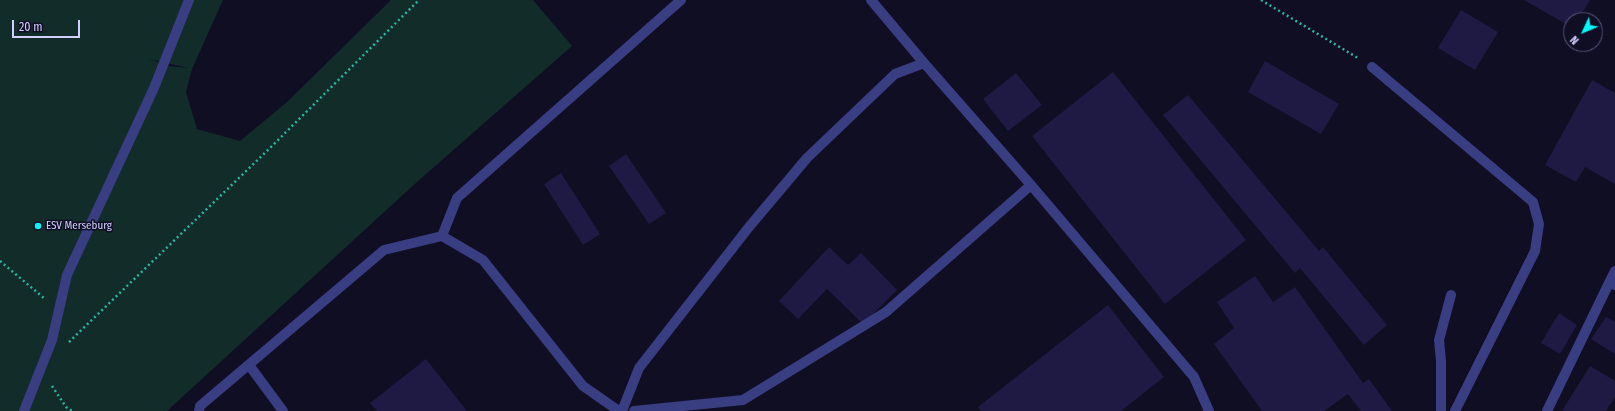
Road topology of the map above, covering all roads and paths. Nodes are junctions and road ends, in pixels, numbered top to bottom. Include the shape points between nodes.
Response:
1 (189, 0) edge
2 (419, 0) edge
3 (681, 0) edge
4 (871, 0) edge
5 (1261, 0) edge
6 (924, 63) junction
7 (1372, 67) joint
8 (1031, 185) junction
9 (442, 236) junction
10 (0, 261) edge
11 (1615, 271) edge
12 (1612, 283) edge
13 (1451, 295) dead end
14 (58, 309) junction
15 (63, 347) dead end
16 (249, 365) junction
17 (41, 366) junction
18 (1206, 410) edge
19 (24, 411) edge
20 (72, 411) edge
21 (199, 411) edge
22 (282, 411) edge
23 (621, 411) edge
24 (634, 411) edge
25 (1441, 411) edge
26 (1455, 411) edge
27 (1547, 411) edge

1 - 14 lane via 154,88 67,275
2 - 15 path
3 - 9 lane via 457,198
4 - 6 lane
5 - 7 path
6 - 8 lane
6 - 23 lane via 895,74 807,158 749,227 639,368
7 - 26 lane via 1533,202 1540,224 1535,251
8 - 18 lane via 1194,377
8 - 24 lane via 886,312 743,400
9 - 16 lane via 384,250
9 - 23 lane via 482,260 583,386
10 - 14 path
11 - 12 lane
12 - 27 lane
13 - 25 lane via 1439,340
14 - 17 lane via 52,340
16 - 21 lane via 200,406
16 - 22 lane
17 - 19 lane
17 - 20 path via 66,407

